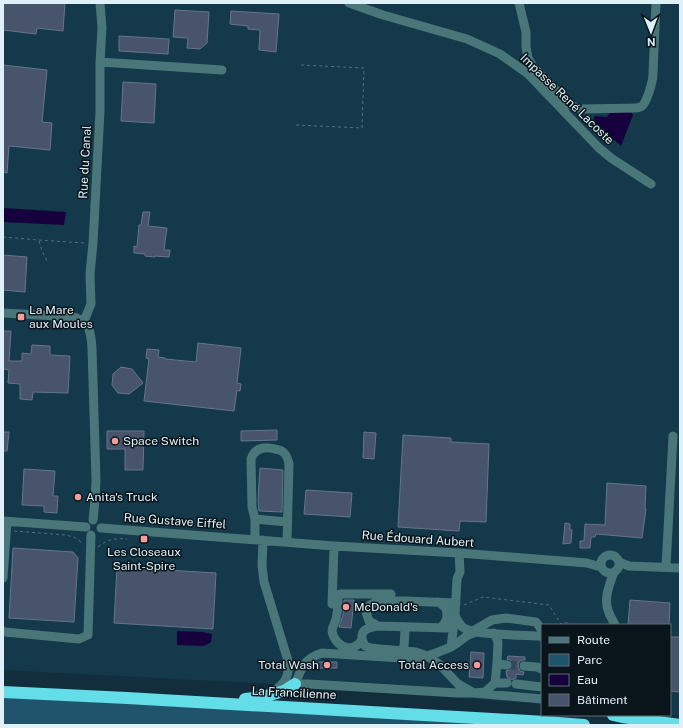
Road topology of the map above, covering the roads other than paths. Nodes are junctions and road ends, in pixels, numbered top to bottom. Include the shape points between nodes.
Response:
1 (100, 3) edge
2 (348, 3) edge
3 (520, 3) edge
4 (656, 3) edge
5 (100, 62) junction
6 (222, 70) dead end
7 (651, 184) dead end
8 (3, 313) edge
9 (86, 323) junction
10 (673, 436) dead end
11 (255, 519) junction
12 (93, 520) junction
13 (287, 522) junction
14 (6, 525) edge
15 (86, 527) junction
16 (101, 528) junction
17 (91, 535) junction
18 (255, 539) junction
19 (287, 542) junction
20 (334, 546) junction
21 (459, 553) junction
22 (602, 563) junction
23 (666, 567) junction
24 (680, 568) edge
25 (616, 569) junction
26 (3, 578) edge
27 (401, 601) junction
28 (438, 602) junction
29 (332, 604) dead end
30 (455, 613) junction
31 (614, 624) edge
32 (378, 626) junction
33 (402, 627) junction
34 (414, 628) junction
35 (440, 628) junction
36 (541, 629) edge
37 (3, 631) edge
38 (474, 632) junction
39 (494, 633) junction
40 (541, 637) edge
41 (362, 640) junction
42 (337, 641) junction
43 (451, 647) junction
44 (380, 649) junction
45 (405, 650) junction
46 (345, 651) junction
47 (329, 653) junction
48 (369, 656) junction
49 (427, 656) junction
50 (497, 664) junction
51 (507, 665) tunnel mouth
52 (524, 666) tunnel mouth
53 (541, 669) edge
54 (495, 683) junction
55 (295, 684) junction
56 (541, 687) edge
57 (3, 692) edge
58 (474, 693) junction
59 (270, 694) junction
60 (541, 699) edge
61 (165, 700) junction
62 (618, 716) edge
63 (641, 716) edge
64 (677, 724) edge
65 (584, 725) edge

1 - 5 street, Rue du Canal
2 - 7 street, Impasse René Lacoste via 467,39 500,54 527,73 598,148
3 - 4 street via 528,58 533,67 570,105 581,109 636,108 645,102 654,74
5 - 6 street
5 - 9 street, Rue du Canal via 100,112 90,274 91,304
8 - 9 street via 68,316
9 - 12 street via 91,335 93,362 96,480
10 - 23 street
11 - 13 street
11 - 13 street via 252,507 251,459 260,448 269,448 284,453 289,464
11 - 18 street
12 - 15 street via 89,521
12 - 16 street via 99,523
13 - 19 street
14 - 15 street
14 - 26 street
15 - 17 street
16 - 17 street via 98,534
16 - 18 street, Rue Gustave Eiffel
17 - 37 street via 88,635 79,639
18 - 19 street, Rue Édouard Aubert
18 - 59 street via 264,582 289,664 284,682
19 - 20 street, Rue Édouard Aubert
20 - 21 street, Rue Édouard Aubert
20 - 29 street
21 - 22 street, Rue Édouard Aubert
21 - 30 street via 460,572
22 - 25 street via 605,572 611,573
22 - 25 street via 607,555 613,555 618,559
23 - 24 street
23 - 25 street via 629,566
25 - 31 street via 607,591 608,612
27 - 28 street
27 - 32 street via 380,600 370,605 366,612 369,621
27 - 42 street via 395,594 340,594 336,622 332,630
28 - 30 street
28 - 35 street via 446,608 448,618
30 - 35 street via 446,628
30 - 38 street via 464,629
30 - 43 street
32 - 33 street
32 - 41 street via 366,629 362,634
33 - 34 street
33 - 45 street via 406,630
34 - 35 street
34 - 45 street via 410,630 408,647
36 - 38 street via 536,622 506,618 492,620
38 - 39 street
38 - 43 street
39 - 40 street
39 - 50 street via 498,642
41 - 44 street via 365,646
41 - 46 street via 358,645
42 - 46 street
42 - 47 street
43 - 49 street
44 - 45 street
44 - 48 street
45 - 49 street
46 - 47 street
46 - 48 street
47 - 55 street via 322,653 307,660
48 - 49 street via 417,659
49 - 58 street via 439,664 458,684
50 - 51 street
50 - 54 street
52 - 53 street
54 - 56 street
54 - 58 street via 485,692
55 - 58 street
55 - 59 highway via 284,691
57 - 61 highway, La Francilienne
58 - 60 street
59 - 61 highway via 248,699 174,694
61 - 65 highway, La Francilienne
62 - 64 highway
63 - 64 street

